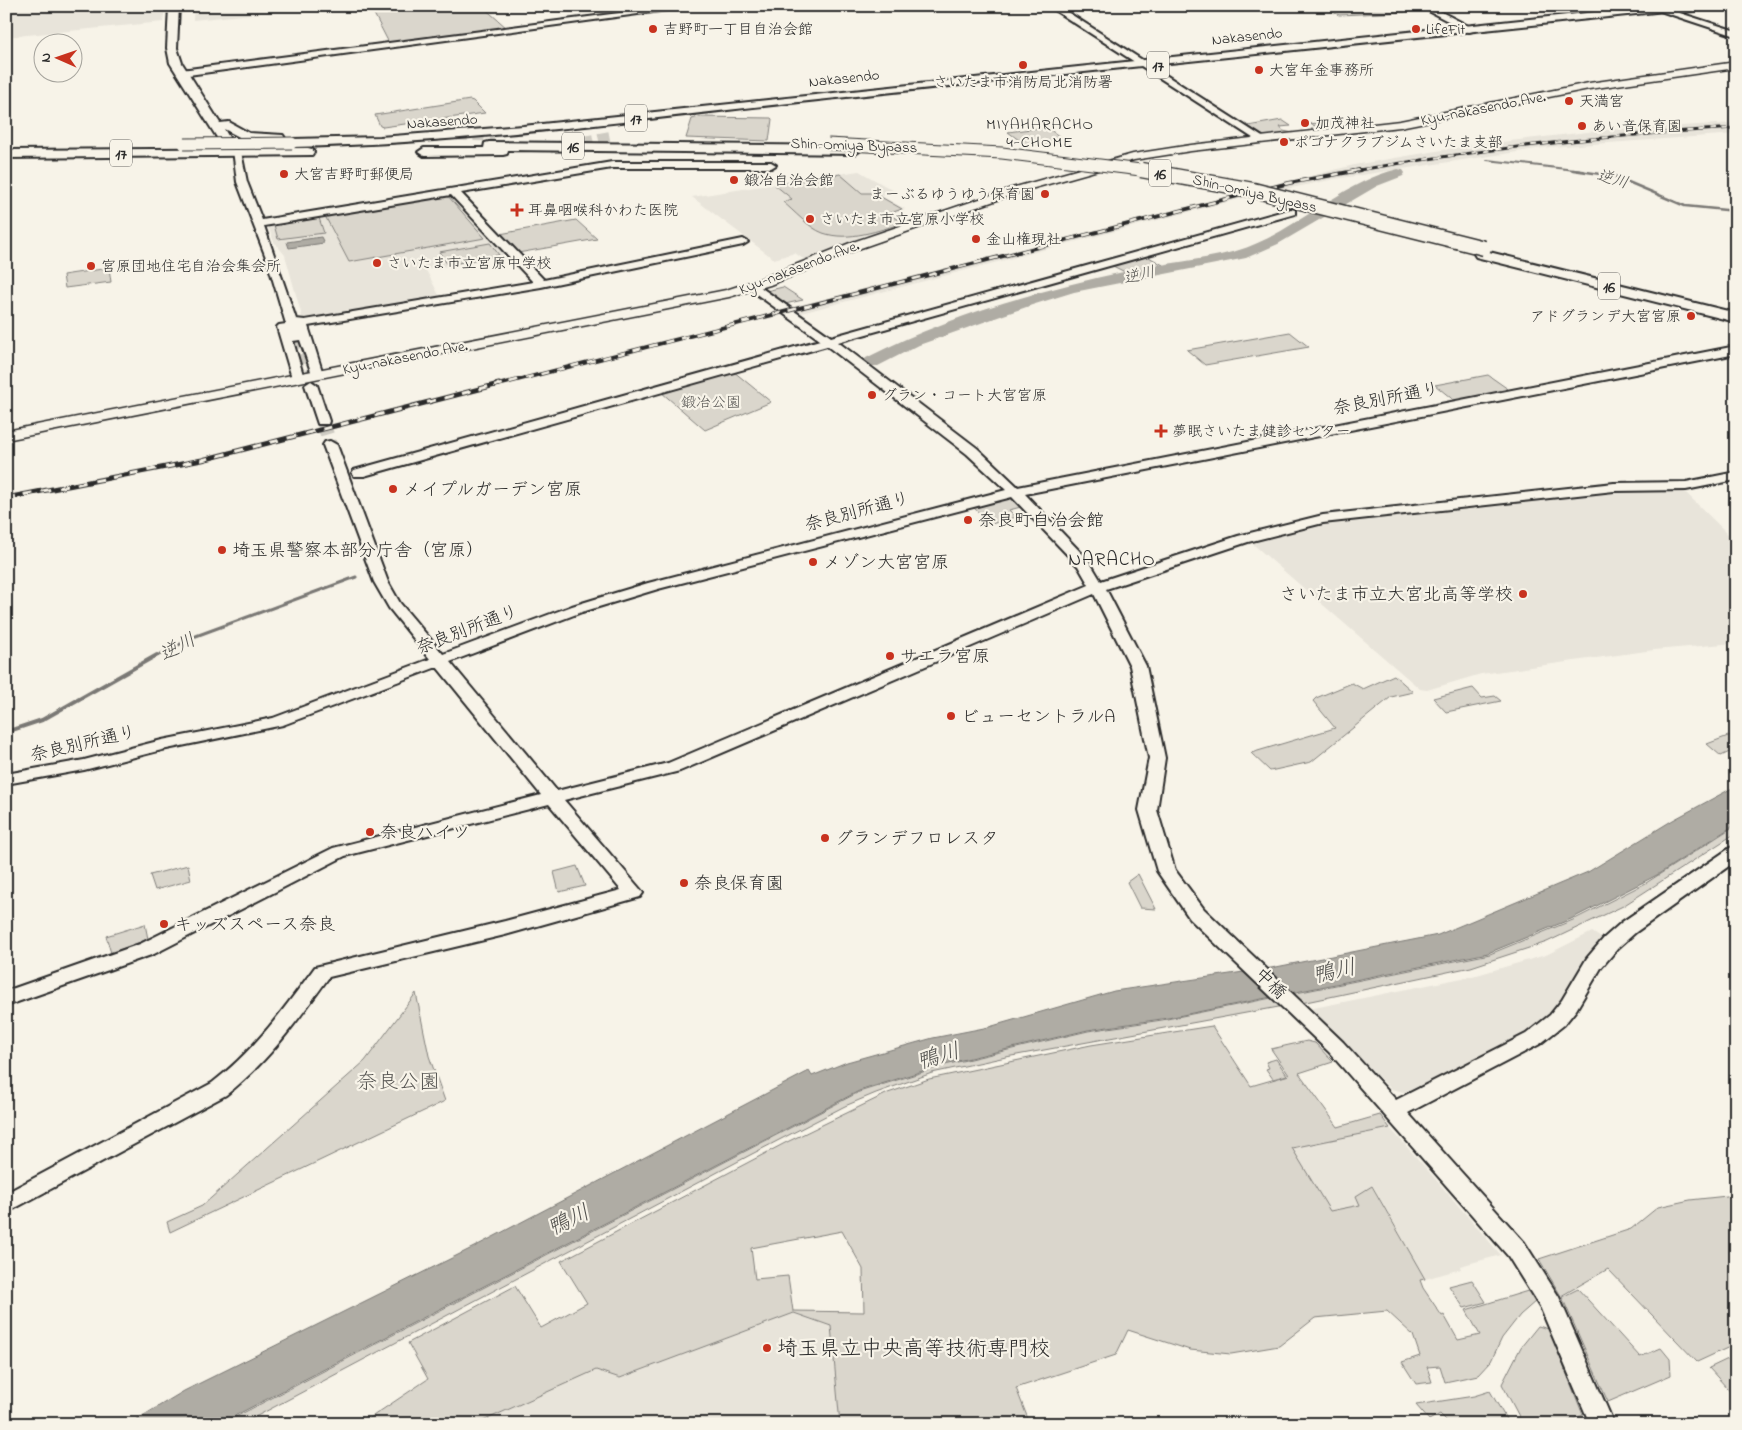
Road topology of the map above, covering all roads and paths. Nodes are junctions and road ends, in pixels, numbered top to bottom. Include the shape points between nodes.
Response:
1 (174, 6) edge
2 (693, 6) edge
3 (1052, 6) edge
4 (1423, 6) edge
5 (1683, 6) edge
6 (1704, 6) edge
7 (1659, 9) edge
8 (1472, 30) junction
9 (1736, 34) edge
10 (184, 47) dead end
11 (1144, 65) junction
12 (1736, 65) edge
13 (187, 72) junction
14 (865, 92) junction
15 (225, 125) junction
16 (641, 128) dead end
17 (380, 135) junction
18 (444, 135) tunnel mouth
19 (494, 136) tunnel mouth
20 (270, 138) junction
21 (1262, 140) junction
22 (322, 143) junction
23 (231, 144) junction
24 (828, 144) junction
25 (291, 145) junction
26 (6, 146) edge
27 (539, 149) tunnel mouth
28 (856, 150) junction
29 (518, 151) junction
30 (6, 154) edge
31 (771, 165) dead end
32 (453, 191) junction
33 (1291, 212) dead end
34 (259, 224) junction
35 (743, 242) dead end
36 (1483, 251) junction
37 (272, 260) junction
38 (541, 284) junction
39 (752, 286) junction
40 (1736, 310) edge
41 (1736, 318) edge
42 (301, 324) junction
43 (296, 338) tunnel mouth
44 (830, 342) junction
45 (1736, 350) edge
46 (310, 351) junction
47 (291, 354) junction
48 (309, 379) junction
49 (323, 421) tunnel mouth
50 (6, 436) edge
51 (330, 445) tunnel mouth
52 (359, 474) dead end
53 (1736, 476) edge
54 (1014, 492) junction
55 (1098, 587) junction
56 (440, 661) junction
57 (6, 779) edge
58 (553, 798) junction
59 (1736, 852) edge
60 (6, 1000) edge
61 (1394, 1111) junction
62 (6, 1204) edge
63 (1602, 1424) edge

1 - 13 highway via 172,48
2 - 13 street
3 - 11 street
4 - 8 street
5 - 7 highway, Nakasendo / 17
6 - 7 highway, Nakasendo / 17
7 - 8 highway, Nakasendo / 17
7 - 9 street
7 - 11 highway, Nakasendo / 17
8 - 11 highway, Nakasendo / 17
10 - 13 highway
11 - 14 highway, Nakasendo / 17
11 - 16 highway, Nakasendo / 17 via 728,110
11 - 21 street
12 - 21 main road, Kyu-nakasendo Ave. via 1597,85 1400,124
13 - 15 highway
13 - 23 highway
14 - 17 highway via 522,126
14 - 22 highway, Nakasendo / 17 via 442,138
15 - 20 highway via 247,137
15 - 23 highway
17 - 18 highway
17 - 20 highway
19 - 24 highway, Shin-Omiya Bypass / 16
20 - 23 highway via 247,145
21 - 39 main road, Kyu-nakasendo Ave. via 1156,153 1085,169 854,246
22 - 24 highway, 16
22 - 25 highway, Nakasendo / 17
23 - 26 highway
23 - 29 highway, Nakasendo / 16
23 - 30 highway, Nakasendo / 17
23 - 34 street
24 - 36 highway, Shin-Omiya Bypass / 16, bridge via 992,152 1150,171 1235,187
25 - 26 highway, 17, bridge
25 - 28 highway, 16
27 - 29 highway, Nakasendo
28 - 29 highway, Shin-Omiya Bypass / 16
28 - 36 highway, Shin-Omiya Bypass / 16, bridge via 992,156 1160,178
31 - 32 street via 612,165
32 - 34 street
32 - 38 street
33 - 44 street
34 - 37 street
35 - 38 street
36 - 40 highway, Shin-Omiya Bypass / 16
36 - 41 highway, Shin-Omiya Bypass / 16
37 - 42 street via 282,266
37 - 43 street
37 - 47 street via 266,268
38 - 42 street
39 - 44 street, 中橋
39 - 48 main road, Kyu-nakasendo Ave. via 657,309
42 - 46 street
44 - 52 street
44 - 54 street, 中橋 via 972,452
45 - 54 street, 奈良別所通り
46 - 47 street
46 - 48 street
47 - 48 street
48 - 49 street
48 - 50 main road, Kyu-nakasendo Ave.
51 - 56 street via 387,594
53 - 55 street via 1686,486 1614,487 1546,493 1323,519 1243,539
54 - 55 street, 中橋 via 1084,564
54 - 56 street, 奈良別所通り via 653,586 577,609
55 - 58 street via 680,764
55 - 61 street, 中橋 via 1138,666 1157,758 1148,810 1166,871 1197,914 1296,1007
56 - 57 street, 奈良別所通り via 277,722
56 - 58 street
58 - 60 street via 339,852 147,949
58 - 62 street via 634,893 322,972 281,1029 219,1089
59 - 61 street via 1611,943 1557,1020 1533,1039
61 - 63 street, 中橋 via 1516,1249 1551,1304

